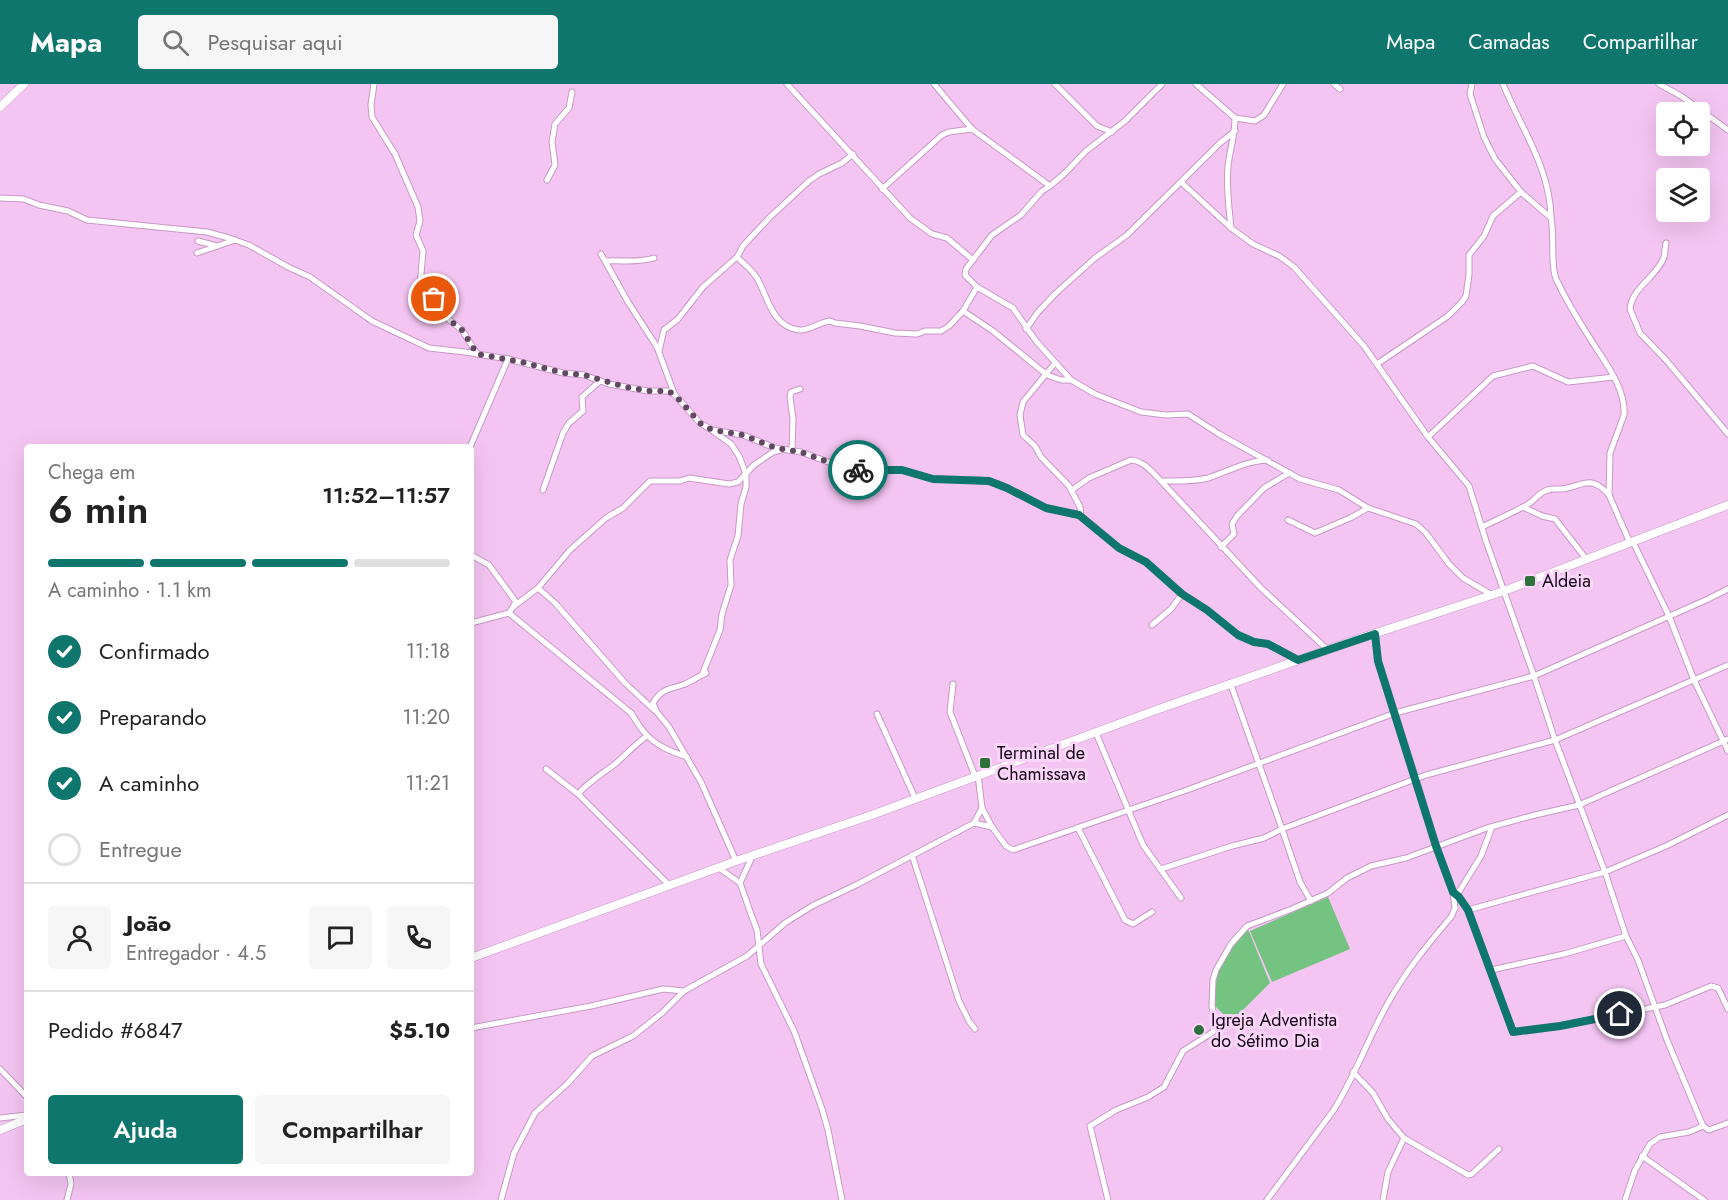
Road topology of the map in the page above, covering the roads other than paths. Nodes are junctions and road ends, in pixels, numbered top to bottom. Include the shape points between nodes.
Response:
1 (24, 84) edge
2 (374, 84) edge
3 (787, 84) edge
4 (936, 84) edge
5 (1055, 84) edge
6 (1162, 84) edge
7 (1196, 84) edge
8 (1283, 84) edge
9 (1334, 84) edge
10 (1472, 84) edge
11 (1503, 84) edge
12 (1659, 84) edge
13 (1340, 90) dead end
14 (572, 92) dead end
15 (0, 107) edge
16 (1235, 118) junction
17 (972, 129) junction
18 (1728, 130) edge
19 (1235, 131) junction
20 (1112, 132) junction
21 (853, 154) junction
22 (547, 180) dead end
23 (1181, 182) junction
24 (1050, 186) junction
25 (882, 189) junction
26 (1521, 192) junction
27 (0, 198) edge
28 (1551, 218) junction
29 (1231, 228) junction
30 (235, 240) junction
31 (198, 241) dead end
32 (1666, 243) dead end
33 (217, 246) junction
34 (197, 253) dead end
35 (601, 254) dead end
36 (738, 257) junction
37 (654, 258) dead end
38 (973, 260) junction
39 (606, 261) junction
40 (977, 287) junction
41 (963, 311) junction
42 (1026, 329) junction
43 (658, 351) junction
44 (477, 354) junction
45 (508, 359) junction
46 (1055, 363) junction
47 (1377, 364) junction
48 (1046, 373) junction
49 (1614, 376) junction
50 (1071, 380) junction
51 (600, 381) junction
52 (800, 389) dead end
53 (675, 395) junction
54 (712, 430) junction
55 (1728, 434) edge
56 (1428, 437) junction
57 (471, 444) edge
58 (783, 450) junction
59 (792, 450) junction
60 (1268, 460) junction
61 (1289, 473) junction
62 (746, 474) junction
63 (1161, 481) junction
64 (543, 490) dead end
65 (1071, 490) junction
66 (1609, 495) junction
67 (1728, 505) edge
68 (1524, 507) junction
69 (1368, 508) junction
70 (1081, 516) junction
71 (1288, 520) dead end
72 (1482, 527) junction
73 (1632, 542) junction
74 (1221, 547) junction
75 (474, 557) edge
76 (1587, 560) junction
77 (538, 588) junction
78 (1728, 589) edge
79 (1504, 591) junction
80 (1182, 594) junction
81 (1492, 595) junction
82 (513, 607) junction
83 (509, 613) junction
84 (1669, 616) junction
85 (474, 622) edge
86 (1152, 625) dead end
87 (1375, 634) junction
88 (1329, 650) junction
89 (1298, 660) junction
90 (1728, 665) edge
91 (1534, 676) junction
92 (1694, 680) junction
93 (953, 684) dead end
94 (1231, 685) junction
95 (656, 711) junction
96 (878, 714) dead end
97 (1395, 714) junction
98 (1096, 733) junction
99 (647, 736) junction
100 (1555, 740) junction
101 (1725, 740) edge
102 (1728, 751) edge
103 (687, 757) junction
104 (1258, 763) junction
105 (546, 769) dead end
106 (976, 776) junction
107 (1416, 779) junction
108 (578, 794) junction
109 (915, 798) junction
110 (1579, 805) junction
111 (982, 808) junction
112 (1129, 810) junction
113 (1728, 815) edge
114 (974, 823) junction
115 (992, 826) junction
116 (1492, 827) junction
117 (1078, 828) junction
118 (1282, 829) junction
119 (1436, 846) junction
120 (912, 855) junction
121 (752, 857) junction
122 (736, 861) junction
123 (719, 868) junction
124 (1161, 869) junction
125 (1605, 872) junction
126 (740, 884) junction
127 (670, 886) junction
128 (1455, 893) junction
129 (1180, 898) dead end
130 (1311, 901) junction
131 (1468, 910) junction
132 (1152, 912) dead end
133 (1626, 936) junction
134 (759, 947) junction
135 (474, 957) edge
136 (1491, 970) junction
137 (684, 991) junction
138 (1655, 1007) junction
139 (1728, 1009) edge
140 (474, 1027) edge
141 (975, 1029) dead end
142 (0, 1069) edge
143 (1353, 1072) junction
144 (24, 1094) edge
145 (24, 1117) edge
146 (0, 1118) edge
147 (24, 1118) edge
148 (1728, 1123) edge
149 (1703, 1126) junction
150 (0, 1130) edge
151 (1404, 1138) junction
152 (1499, 1149) dead end
153 (1642, 1156) junction
154 (70, 1176) edge
155 (1694, 1193) junction
156 (67, 1200) edge
157 (501, 1200) edge
158 (842, 1200) edge
159 (1108, 1200) edge
160 (1267, 1200) edge
161 (1383, 1200) edge
162 (1625, 1200) edge
163 (1691, 1200) edge
164 (1704, 1200) edge

1 - 15 street
2 - 44 street via 372,117 395,154 418,207 416,235 423,251 420,286 434,299 438,311 462,330
3 - 21 street
4 - 17 street
5 - 20 street via 1097,126
6 - 20 street
7 - 16 street
8 - 16 street via 1264,115 1255,121
9 - 13 street
10 - 26 street via 1470,94 1489,149
11 - 28 street via 1532,142 1551,204
12 - 18 street
14 - 22 street via 569,108 555,123 555,165
16 - 19 street
17 - 24 street
17 - 25 street via 942,135
19 - 23 street
19 - 29 street via 1228,165
20 - 24 street
21 - 25 street
21 - 36 street via 814,177 788,199 743,246
23 - 29 street
23 - 42 street via 1127,235 1056,293
24 - 38 street via 1021,214 992,234
25 - 38 street via 920,226 947,238
26 - 28 street
26 - 47 street via 1493,216 1469,255 1466,296 1455,310
27 - 30 street via 24,198 87,220 207,232
28 - 49 street via 1556,279
29 - 47 street via 1294,267
30 - 33 street
30 - 44 street via 310,277 372,321 429,348
31 - 33 street
32 - 55 street via 1664,256 1630,309 1640,333
33 - 34 street
35 - 39 street
36 - 41 street via 756,277 779,322 798,330 830,321 917,334 949,327
36 - 43 street via 704,286 664,330
37 - 39 street via 640,262
38 - 40 street via 965,275
39 - 43 street
40 - 41 street
40 - 42 street via 1013,308
41 - 48 street
42 - 46 street
43 - 53 street
44 - 45 street
45 - 51 street
45 - 57 street
46 - 48 street
46 - 50 street
47 - 56 street
48 - 50 street
48 - 65 street via 1023,402 1023,435
49 - 56 street via 1568,382 1533,366 1493,376
49 - 66 street via 1624,409 1610,453
50 - 60 street via 1141,412 1188,414
51 - 53 street
51 - 64 street via 582,397 583,411 563,433
52 - 59 street via 791,392 790,397
53 - 54 street via 700,423
54 - 58 street via 743,435
54 - 62 street via 731,444
56 - 72 street via 1467,482
58 - 59 street
58 - 62 street via 773,452
59 - 70 street via 856,470 902,470 933,479 989,481 1046,508
60 - 61 street
60 - 63 street via 1198,480
61 - 69 street via 1339,489
61 - 74 street via 1264,488 1237,516 1232,524 1234,534
62 - 77 street via 729,484 696,478 650,481 570,550
62 - 95 street via 738,536 730,560 731,585 704,674 667,688 653,703
63 - 65 street via 1145,465 1131,460
63 - 74 street
65 - 70 street
66 - 68 street via 1596,485 1583,482 1549,490
66 - 73 street
67 - 73 street
68 - 72 street
68 - 76 street via 1555,519
69 - 71 street via 1315,533
69 - 81 street via 1416,524 1463,578
70 - 80 street via 1119,548 1146,562
72 - 79 street
73 - 76 street
73 - 84 street
74 - 88 street
75 - 82 street via 494,571 516,602
76 - 79 street
77 - 82 street
77 - 95 street
78 - 84 street
79 - 81 street
79 - 91 street
80 - 86 street
80 - 89 street via 1238,635 1268,644
81 - 87 street
82 - 83 street
83 - 85 street
83 - 99 street via 631,713
84 - 91 street
84 - 92 street
87 - 88 street
87 - 97 street via 1378,661
88 - 89 street
89 - 94 street
90 - 92 street
91 - 97 street
91 - 100 street
92 - 100 street
92 - 101 street
93 - 106 street via 950,712
94 - 98 street
94 - 104 street
95 - 103 street
96 - 109 street
97 - 104 street
97 - 107 street
98 - 106 street
98 - 112 street
99 - 103 street via 665,749
99 - 108 street
100 - 107 street
100 - 110 street
101 - 102 street
101 - 110 street
103 - 122 street
104 - 112 street
104 - 118 street
105 - 108 street
106 - 109 street
106 - 111 street
107 - 118 street
107 - 119 street
108 - 127 street
109 - 121 street
110 - 116 street
110 - 125 street
111 - 114 street
111 - 115 street
112 - 117 street
112 - 124 street via 1143,844
113 - 125 street
114 - 115 street
114 - 120 street
115 - 117 street via 1013,850
116 - 119 street
116 - 128 street via 1481,856
117 - 132 street via 1125,920 1133,924
118 - 124 street
118 - 130 street via 1300,882
119 - 128 street
119 - 130 street via 1357,872
120 - 134 street via 812,906 785,923
120 - 141 street via 959,1001
121 - 122 street
121 - 126 street
122 - 123 street
123 - 126 street
123 - 127 street
124 - 129 street
125 - 131 street
125 - 133 street
126 - 134 street
127 - 135 street
128 - 131 street
128 - 143 street via 1451,917 1388,1002
130 - 159 street via 1243,929 1216,969 1213,1032 1183,1051 1164,1087 1091,1123
131 - 136 street
133 - 136 street
133 - 138 street
134 - 137 street
134 - 158 street via 761,964 794,1031 818,1099
136 - 138 street via 1513,1032
137 - 140 street via 663,989
137 - 157 street via 633,1036 591,1056 535,1113 514,1153
138 - 139 street via 1715,986
138 - 149 street
142 - 144 street
143 - 151 street
143 - 160 street via 1333,1111
145 - 146 street
147 - 150 street
148 - 149 street via 1709,1130
149 - 153 street via 1660,1137
151 - 152 street via 1468,1175
151 - 161 street via 1388,1172
153 - 155 street
153 - 162 street
154 - 156 street
155 - 163 street
155 - 164 street

